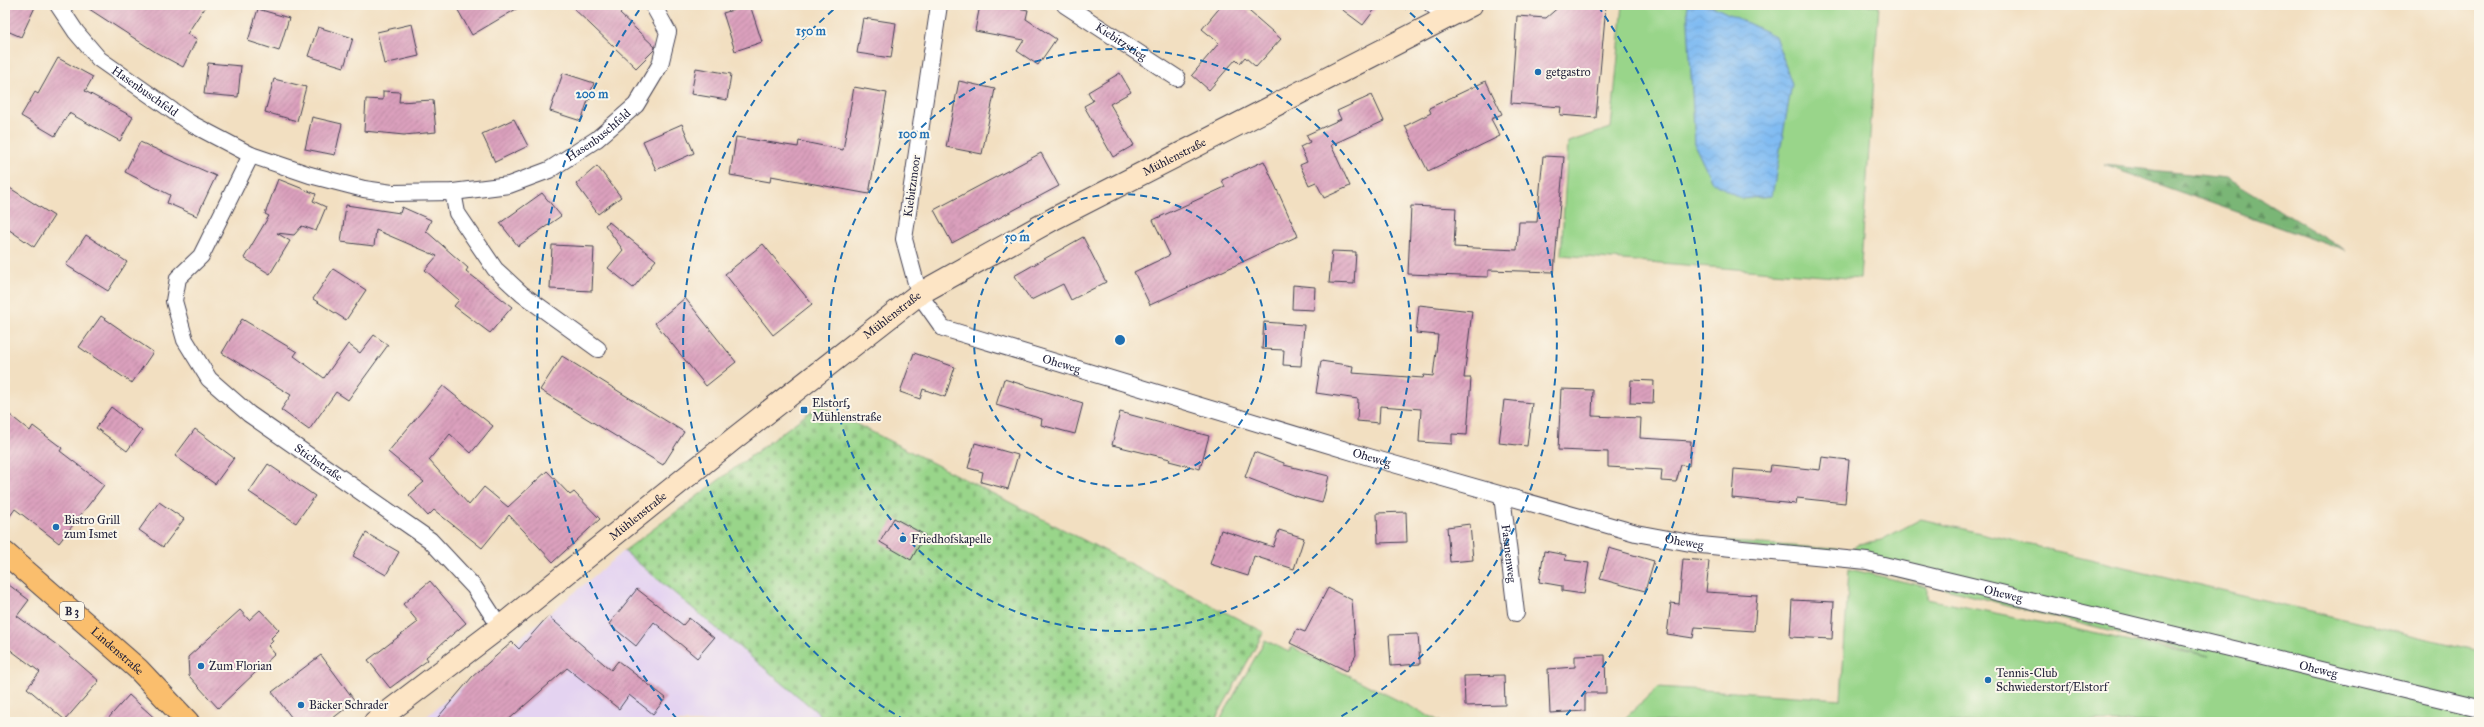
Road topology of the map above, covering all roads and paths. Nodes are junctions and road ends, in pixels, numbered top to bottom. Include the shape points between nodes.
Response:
1 (58, 5) edge
2 (653, 5) edge
3 (938, 5) edge
4 (1065, 5) edge
5 (1471, 5) edge
6 (1440, 11) edge
7 (1177, 78) dead end
8 (251, 155) junction
9 (453, 192) junction
10 (919, 294) junction
11 (598, 349) dead end
12 (1502, 495) junction
13 (5, 553) edge
14 (1516, 613) dead end
15 (500, 627) junction
16 (2479, 708) edge
17 (186, 721) edge
18 (375, 722) edge

1 - 8 street, Hasenbuschfeld via 99,59 190,123
2 - 9 street, Hasenbuschfeld via 668,32 660,65 636,105 597,139 549,170 509,185
3 - 10 street, Kiebitzmoor via 904,239
4 - 7 street, Kiebitzstieg
5 - 6 main road, Mühlenstraße
6 - 10 main road, Mühlenstraße
8 - 9 street, Hasenbuschfeld via 364,189 392,193
8 - 15 street, Stichstraße via 201,256 178,278 174,301 185,340 208,379 249,414 430,540 474,587
9 - 11 street via 457,213 495,269 522,294
10 - 12 street, Oheweg via 943,328
10 - 15 main road, Mühlenstraße
12 - 14 street, Fasanenweg
12 - 16 street, Oheweg via 1673,541 1867,561
13 - 17 main road, Lindenstraße / B 3 via 138,669
15 - 18 main road, Mühlenstraße

